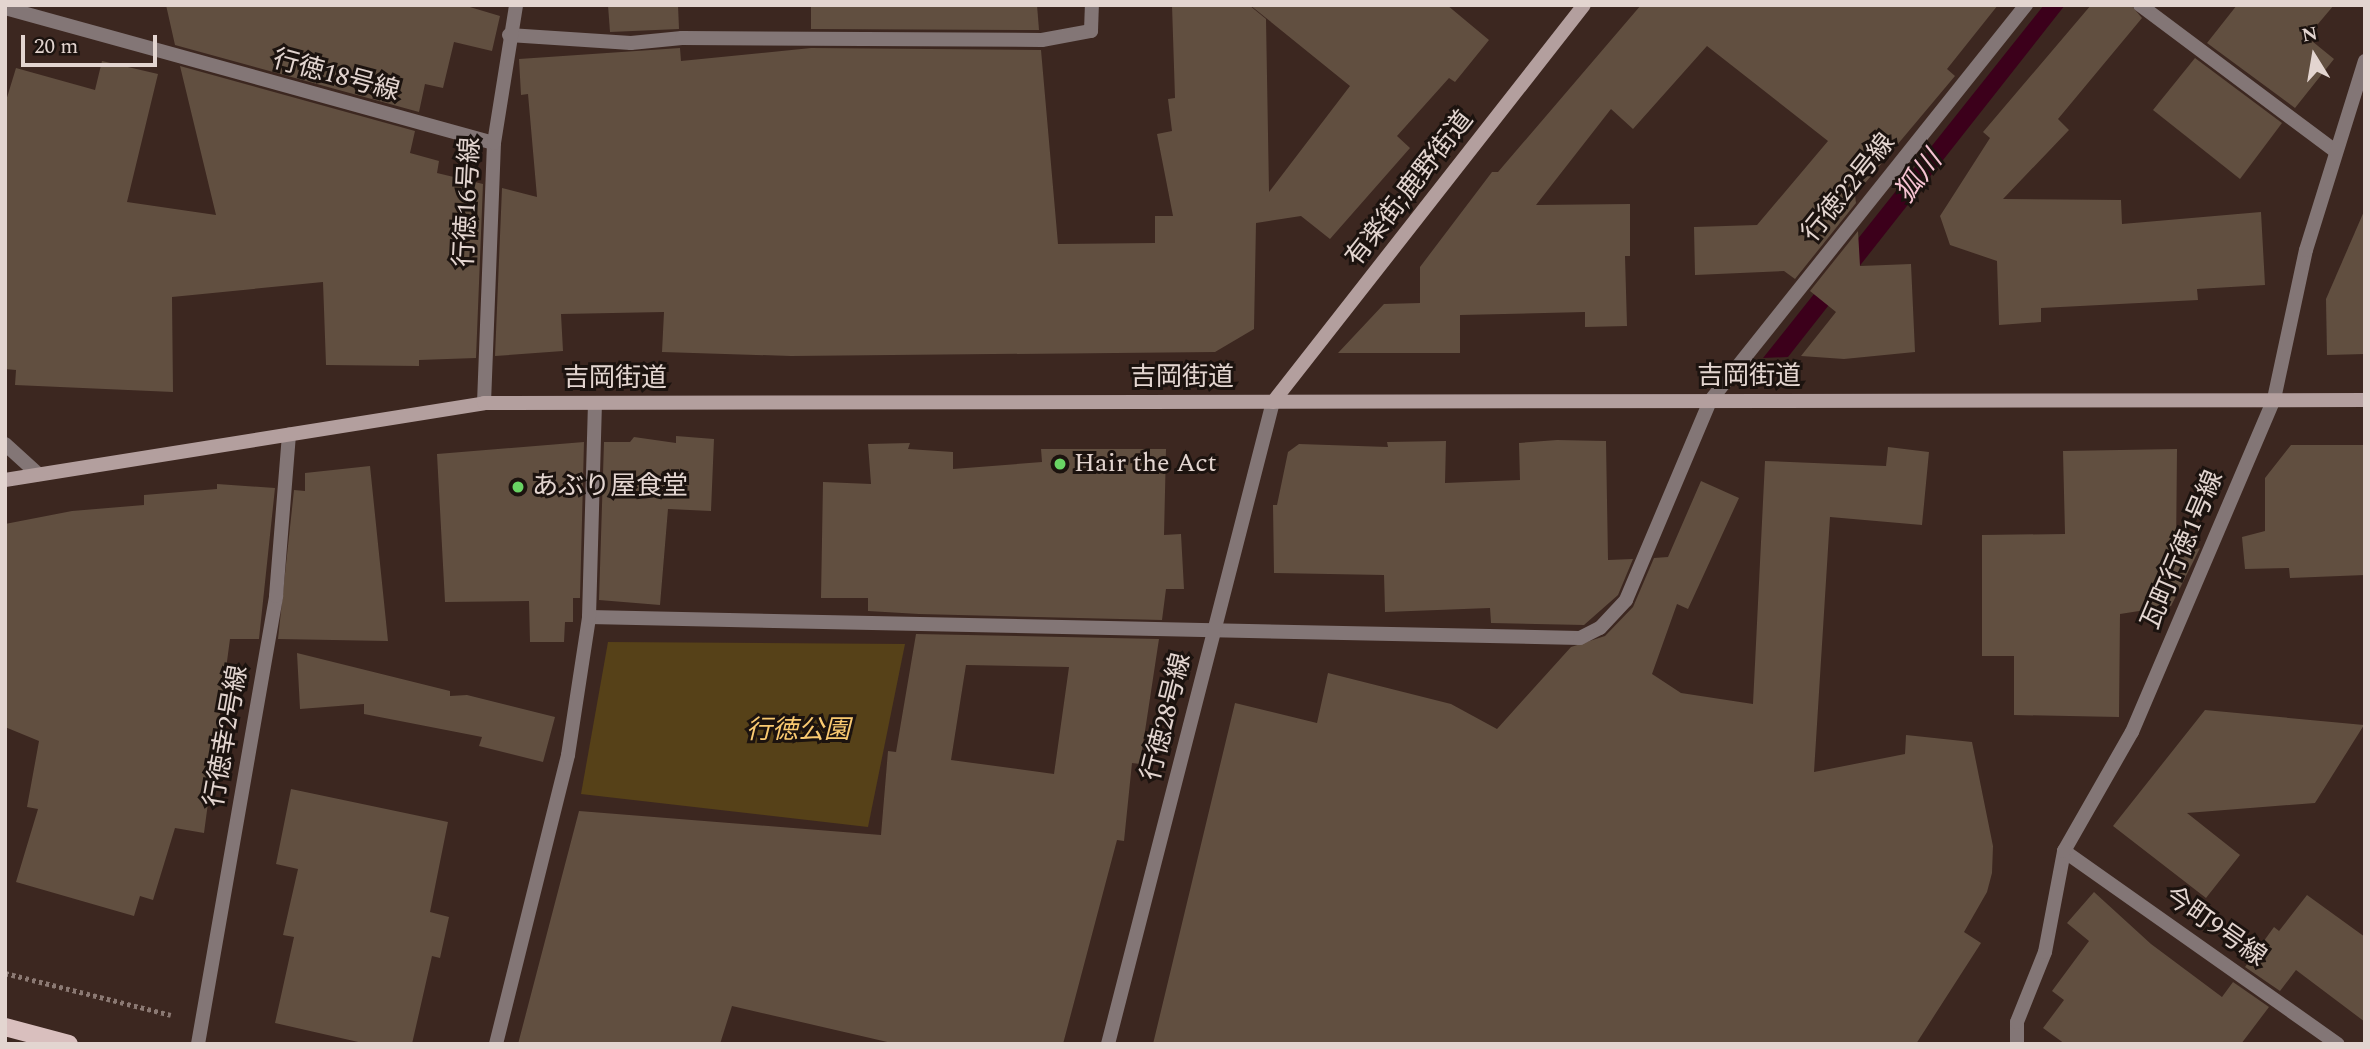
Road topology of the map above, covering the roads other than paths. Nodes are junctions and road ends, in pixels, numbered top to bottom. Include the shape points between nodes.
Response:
1 (516, 5) edge
2 (1091, 5) edge
3 (1584, 5) edge
4 (2026, 5) edge
5 (2140, 5) edge
6 (5, 8) edge
7 (509, 35) junction
8 (2365, 61) edge
9 (494, 143) junction
10 (2334, 150) junction
11 (2274, 399) junction
12 (2365, 400) edge
13 (1710, 401) junction
14 (1273, 402) junction
15 (484, 403) junction
16 (595, 404) junction
17 (289, 435) junction
18 (5, 443) edge
19 (38, 474) junction
20 (5, 480) edge
21 (589, 617) junction
22 (1215, 630) junction
23 (2064, 851) junction
24 (5, 1027) edge
25 (69, 1044) edge
26 (198, 1044) edge
27 (496, 1044) edge
28 (1108, 1044) edge
29 (2017, 1044) edge
30 (2338, 1044) edge

1 - 7 street, 行徳16号線
2 - 7 street via 1091,31 1042,40 682,37 631,43
3 - 14 street, 有楽街;鹿野街道
4 - 13 street, 行徳22号線
5 - 10 street
6 - 9 street, 行徳18号線
7 - 9 street, 行徳16号線
8 - 10 street, 瓦町行徳1号線
9 - 15 street, 行徳16号線
10 - 11 street, 瓦町行徳1号線
11 - 12 street, 吉岡街道
11 - 13 street, 吉岡街道
11 - 23 street, 瓦町行徳1号線 via 2132,732
13 - 14 street, 吉岡街道
13 - 22 street, 行徳22号線 via 1626,600 1600,628 1580,638
14 - 16 street, 吉岡街道
14 - 22 street, 行徳28号線
15 - 16 street, 吉岡街道
15 - 17 street, 吉岡街道
16 - 21 street
17 - 19 street, 吉岡街道
17 - 26 street, 行徳幸2号線 via 276,596
18 - 19 street
19 - 20 street, 吉岡街道
21 - 22 street, 行徳22号線
21 - 27 street via 568,755
22 - 28 street, 行徳28号線
23 - 29 street, 瓦町行徳1号線 via 2045,952 2017,1022
23 - 30 street, 今町9号線
24 - 25 main road

